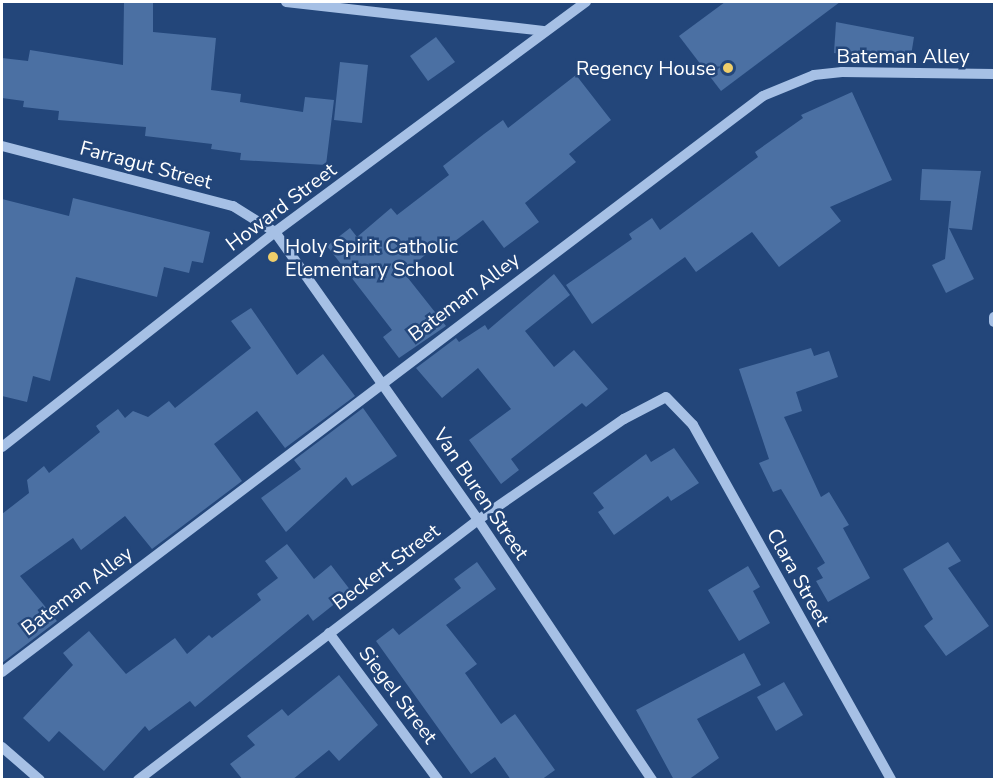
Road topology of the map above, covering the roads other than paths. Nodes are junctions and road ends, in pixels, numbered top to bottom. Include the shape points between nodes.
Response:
1 (286, 2) edge
2 (586, 2) edge
3 (543, 31) junction
4 (994, 74) edge
5 (2, 146) edge
6 (275, 232) junction
7 (994, 317) edge
8 (994, 322) edge
9 (382, 381) junction
10 (666, 397) joint
11 (2, 446) edge
12 (478, 520) junction
13 (329, 633) junction
14 (2, 672) edge
15 (2, 747) edge
16 (436, 779) edge
17 (40, 780) edge
18 (138, 780) edge
19 (651, 780) edge
20 (891, 780) edge

1 - 3 street
2 - 3 street, Howard Street
3 - 6 street, Howard Street
4 - 9 street, Bateman Alley via 842,72 814,75 763,96
5 - 6 street, Farragut Street via 232,207
6 - 9 street, Van Buren Street
6 - 11 street, Howard Street
7 - 8 street
9 - 12 street, Van Buren Street
9 - 14 street, Bateman Alley
10 - 12 street, Beckert Street via 624,419
10 - 20 street, Clara Street via 693,425
12 - 13 street, Beckert Street
12 - 19 street, Van Buren Street
13 - 16 street, Siegel Street
13 - 18 street, Beckert Street
15 - 17 street

